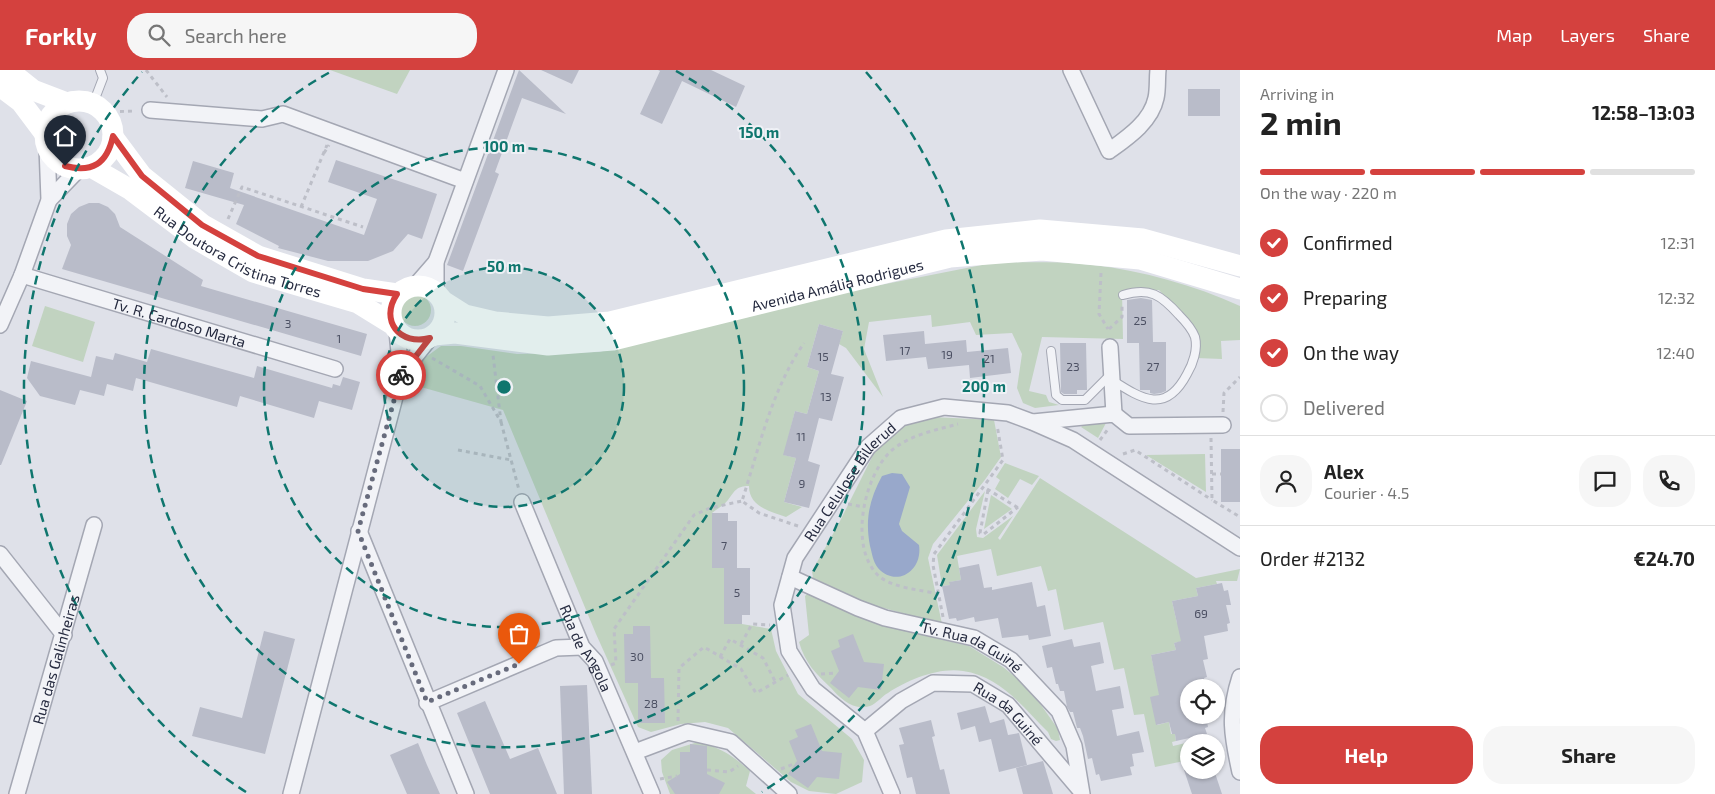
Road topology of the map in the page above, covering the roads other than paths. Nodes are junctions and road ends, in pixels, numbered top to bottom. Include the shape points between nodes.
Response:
1 (8, 70) edge
2 (100, 70) edge
3 (506, 70) edge
4 (1071, 70) edge
5 (1158, 70) edge
6 (0, 86) edge
7 (67, 103) junction
8 (98, 108) junction
9 (150, 110) road end
10 (113, 136) junction
11 (46, 141) junction
12 (84, 168) junction
13 (465, 181) junction
14 (49, 200) junction
15 (1240, 266) edge
16 (22, 275) junction
17 (1240, 290) edge
18 (432, 293) junction
19 (397, 294) junction
20 (1122, 295) road end
21 (0, 325) edge
22 (395, 328) junction
23 (430, 339) junction
24 (1109, 342) road end
25 (1051, 351) dead end
26 (335, 369) dead end
27 (401, 374) junction
28 (1112, 377) junction
29 (1112, 420) junction
30 (1032, 422) junction
31 (1223, 425) dead end
32 (522, 502) road end
33 (94, 525) dead end
34 (358, 531) junction
35 (1240, 548) edge
36 (0, 554) edge
37 (790, 577) junction
38 (64, 635) junction
39 (582, 647) junction
40 (1240, 677) edge
41 (427, 702) junction
42 (865, 731) junction
43 (635, 752) junction
44 (1240, 772) edge
45 (1082, 793) edge
46 (17, 794) edge
47 (291, 794) edge
48 (466, 794) edge
49 (652, 794) edge
50 (789, 794) edge
51 (892, 794) edge

1 - 7 main road via 33,90
2 - 8 lane via 103,78
3 - 13 street
4 - 5 street via 1109,151 1130,136 1147,116 1156,99
6 - 11 main road via 21,102
7 - 8 main road via 80,101
7 - 11 main road via 55,110 48,121
8 - 10 main road via 111,123
9 - 13 street via 262,119 283,114
10 - 12 main road via 110,150 102,160
10 - 19 main road, Rua Doutora Cristina Torres via 142,176 202,225 221,236 258,256 363,289
11 - 12 main road via 54,159 65,166
11 - 14 street
12 - 14 street
12 - 22 main road, Rua Doutora Cristina Torres via 131,190 196,239 252,272 358,303
13 - 18 street via 436,262
14 - 16 street
15 - 18 main road, Avenida Amália Rodrigues via 1143,239 1040,230 946,240 610,322 548,327 495,322 465,315
16 - 21 street
16 - 26 street, Tv. R. Cardoso Marta
17 - 23 main road, Avenida Amália Rodrigues via 1140,259 1042,250 950,257 614,340 548,345 455,333
18 - 19 main road via 403,289
18 - 23 main road via 445,316
19 - 22 main road via 390,308
20 - 28 lane via 1138,290 1164,298 1195,338 1194,362 1180,388 1167,399 1136,396
22 - 23 main road via 412,340
22 - 27 street
23 - 27 street
24 - 28 street
25 - 28 lane via 1056,395 1062,400 1085,400
27 - 34 street
28 - 29 street
29 - 30 street
29 - 31 street via 1129,426
30 - 35 street, Rua Celulose Billerud via 1073,440
30 - 37 street, Rua Celulose Billerud via 1008,413 944,407 901,418 868,447 796,558
32 - 39 street, Rua de Angola
33 - 38 street, Rua das Galinheiras
34 - 41 street
34 - 47 street
36 - 38 street
37 - 42 street, Rua Celulose Billerud via 782,604 789,651 813,690
37 - 45 street, Tv. Rua da Guiné via 885,618 974,638 1011,660 1059,711 1074,746
38 - 46 street, Rua das Galinheiras
39 - 41 street via 556,648
39 - 43 street, Rua de Angola via 595,661
40 - 44 street via 1231,718 1231,735
41 - 48 street
42 - 45 street, Rua da Guiné via 901,701 933,683 973,684 1008,705
42 - 51 street, Rua Celulose Billerud
43 - 49 street, Rua de Angola
43 - 50 street via 688,732 731,742

